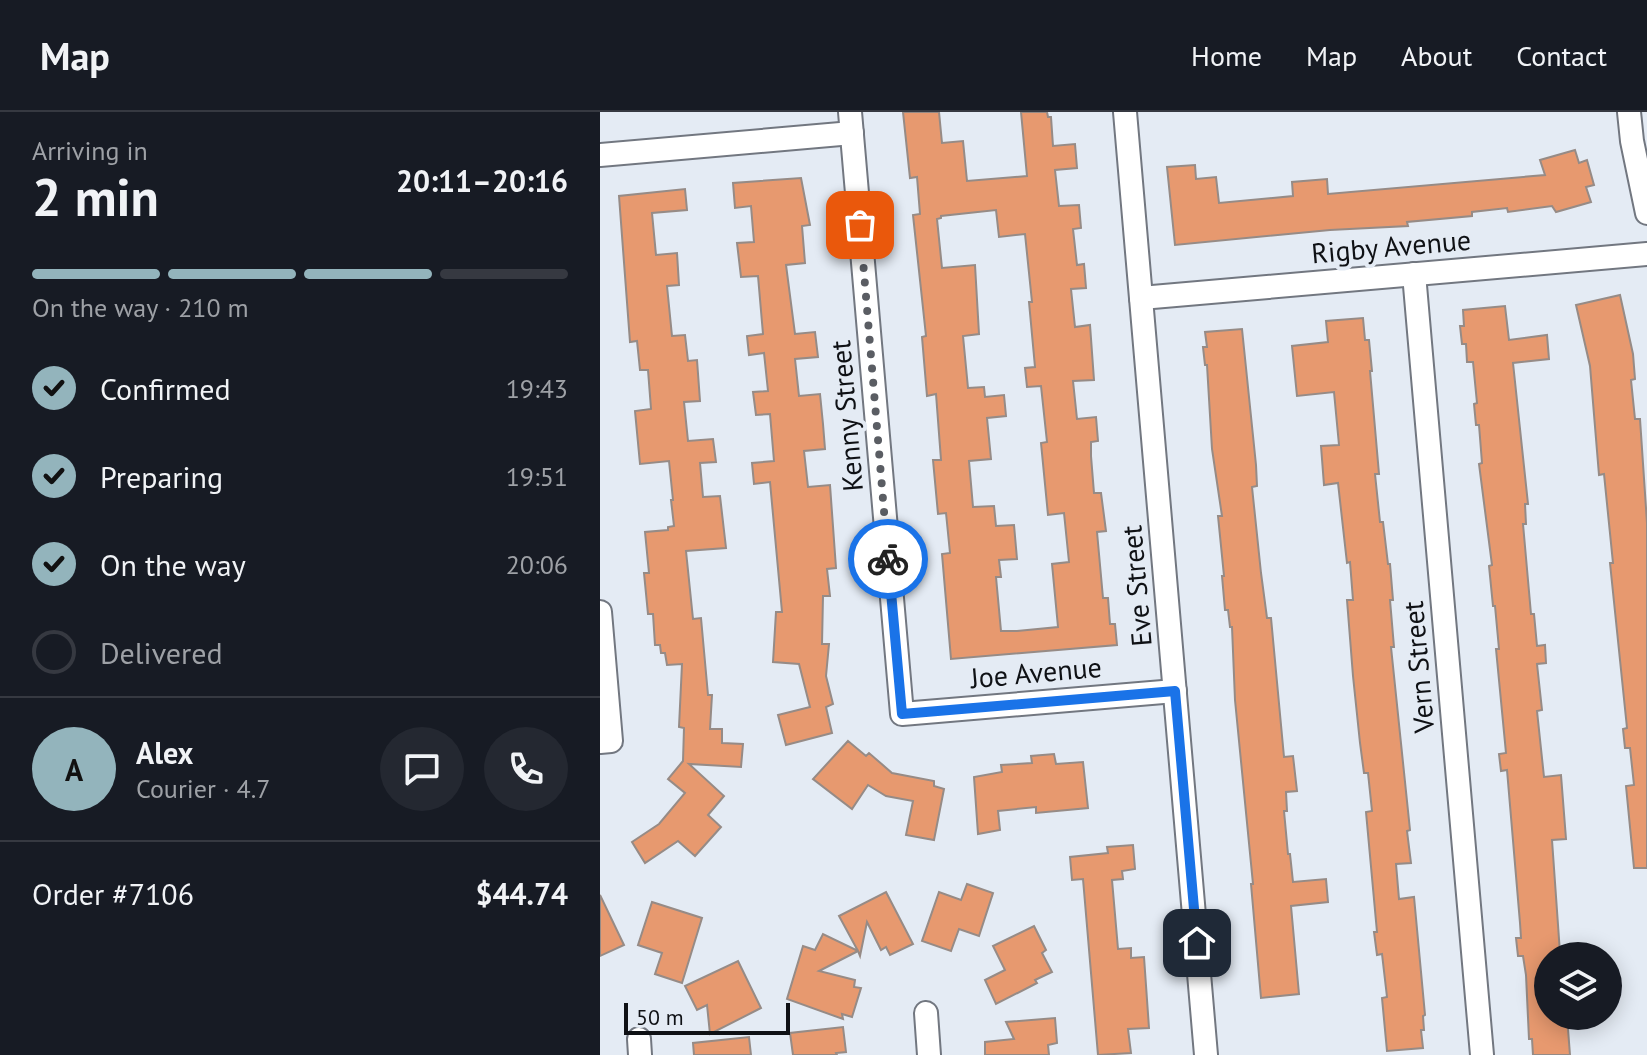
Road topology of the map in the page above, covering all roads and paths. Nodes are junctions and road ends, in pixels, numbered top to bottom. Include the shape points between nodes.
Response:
1 (1125, 112) edge
2 (1629, 112) edge
3 (851, 123) edge
4 (600, 155) edge
5 (1647, 213) edge
6 (1647, 254) edge
7 (1414, 274) junction
8 (1141, 298) junction
9 (600, 612) edge
10 (1175, 691) junction
11 (902, 714) joint
12 (606, 742) edge
13 (926, 1013) dead end
14 (929, 1055) edge
15 (1206, 1055) edge
16 (1482, 1055) edge

1 - 8 street, Eve Street
2 - 5 street
3 - 4 street
3 - 11 street, Kenny Street
6 - 7 street, Rigby Avenue
7 - 8 street, Rigby Avenue
7 - 16 street, Vern Street
8 - 10 street, Eve Street
9 - 12 street
10 - 11 street, Joe Avenue
10 - 15 street, Eve Street
13 - 14 street

